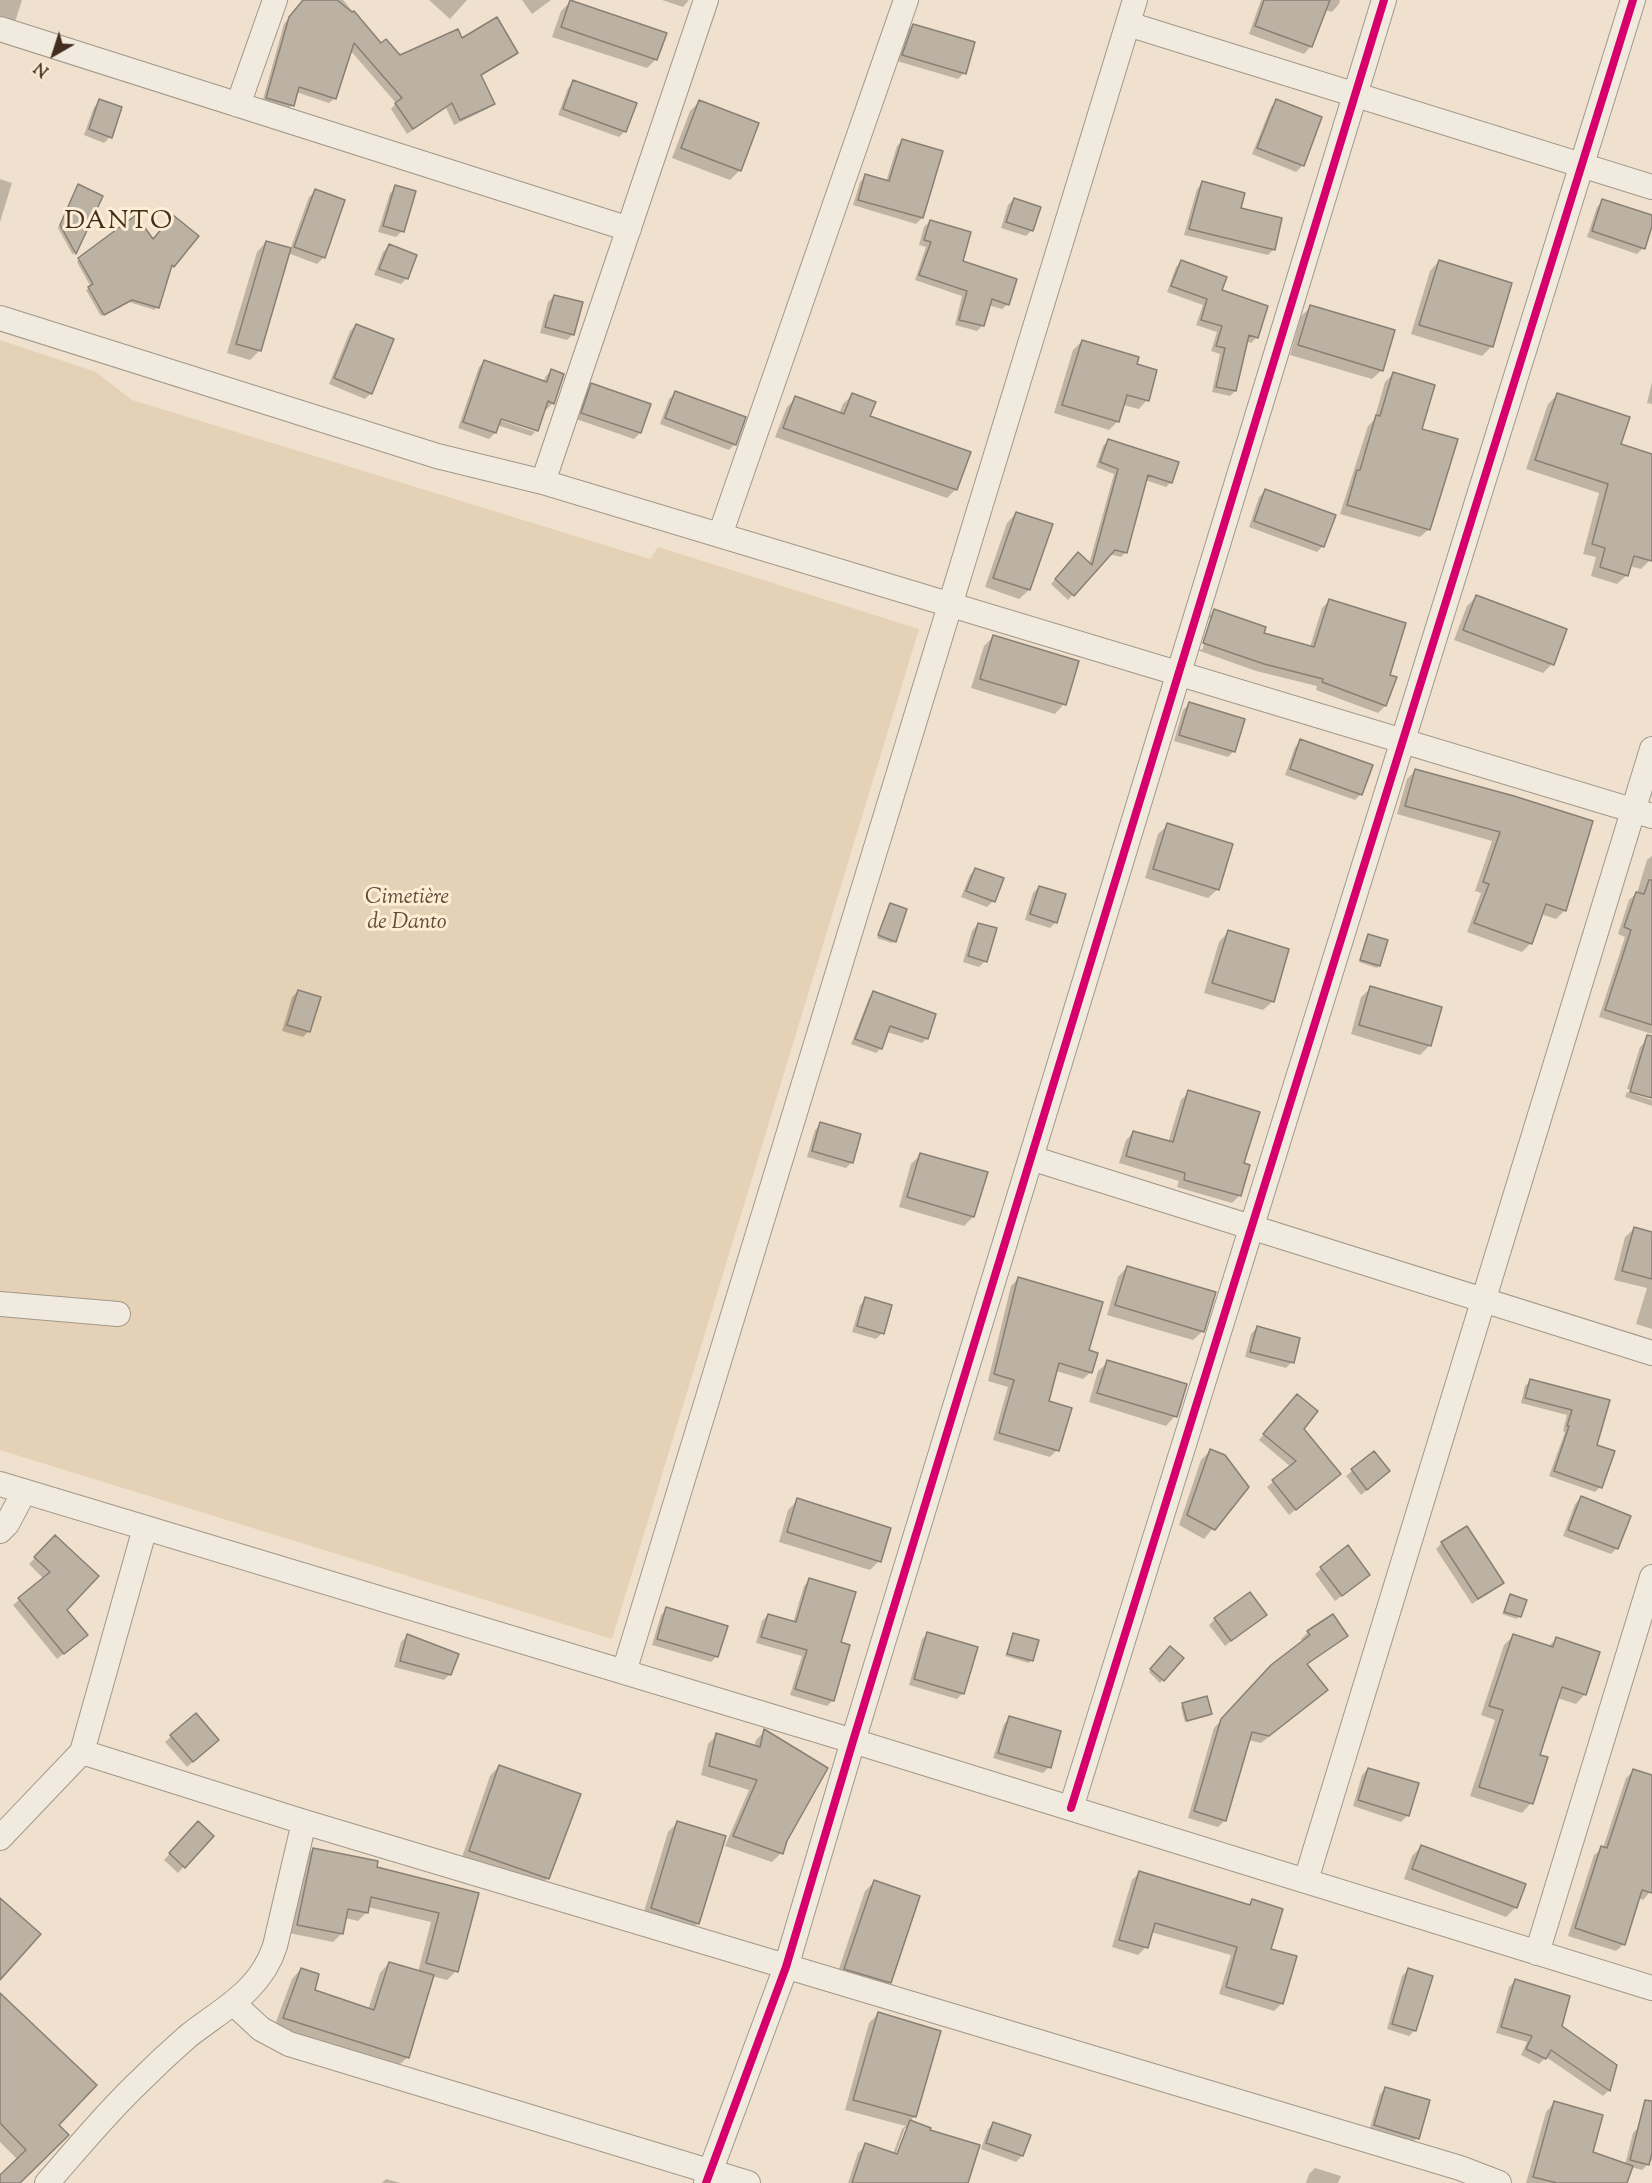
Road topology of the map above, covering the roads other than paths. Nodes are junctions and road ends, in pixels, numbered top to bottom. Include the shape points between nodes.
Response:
1 (275, 0) edge
2 (705, 0) edge
3 (906, 0) edge
4 (1135, 0) edge
5 (1384, 0) edge
6 (1634, 0) edge
7 (1128, 24) junction
8 (0, 29) edge
9 (1355, 95) junction
10 (238, 105) junction
11 (1582, 165) junction
12 (1652, 187) edge
13 (628, 229) junction
14 (0, 318) edge
15 (543, 482) junction
16 (720, 535) junction
17 (949, 604) junction
18 (1178, 674) junction
19 (1403, 741) junction
20 (1652, 749) edge
21 (1643, 813) edge
22 (1031, 1158) junction
23 (1251, 1228) junction
24 (1484, 1299) junction
25 (0, 1304) edge
26 (118, 1314) dead end
27 (1652, 1353) edge
28 (0, 1484) edge
29 (24, 1492) junction
30 (145, 1528) junction
31 (0, 1531) edge
32 (1652, 1577) edge
33 (624, 1672) junction
34 (853, 1741) junction
35 (82, 1752) junction
36 (1071, 1808) junction
37 (304, 1822) junction
38 (0, 1838) edge
39 (1306, 1880) junction
40 (1537, 1953) junction
41 (786, 1967) junction
42 (1652, 1988) edge
43 (233, 2003) junction
44 (708, 2177) edge
45 (46, 2183) edge
46 (748, 2183) edge
47 (1499, 2183) edge

1 - 10 street
2 - 13 street
3 - 16 street
4 - 7 street
5 - 9 street
6 - 11 street
7 - 9 street
7 - 17 street
8 - 10 street
9 - 11 street
9 - 18 street
10 - 13 street
11 - 12 street
11 - 19 street
13 - 15 street
14 - 15 street via 437,456
15 - 16 street
16 - 17 street
17 - 18 street
17 - 33 street
18 - 19 street
18 - 22 street
19 - 21 street
19 - 23 street
20 - 21 street
21 - 24 street
22 - 23 street
22 - 34 street
23 - 24 street
23 - 36 street
24 - 27 street
24 - 39 street
25 - 26 street
28 - 29 street
29 - 30 street
29 - 31 street via 8,1524
30 - 33 street
30 - 35 street
32 - 40 street
33 - 34 street
34 - 36 street
34 - 41 street
35 - 37 street
35 - 38 street
36 - 39 street
37 - 41 street
37 - 43 street via 269,1964
39 - 40 street
40 - 42 street
41 - 44 street
41 - 47 street
43 - 44 street via 261,2029 289,2044
43 - 45 street via 137,2084
44 - 46 street

